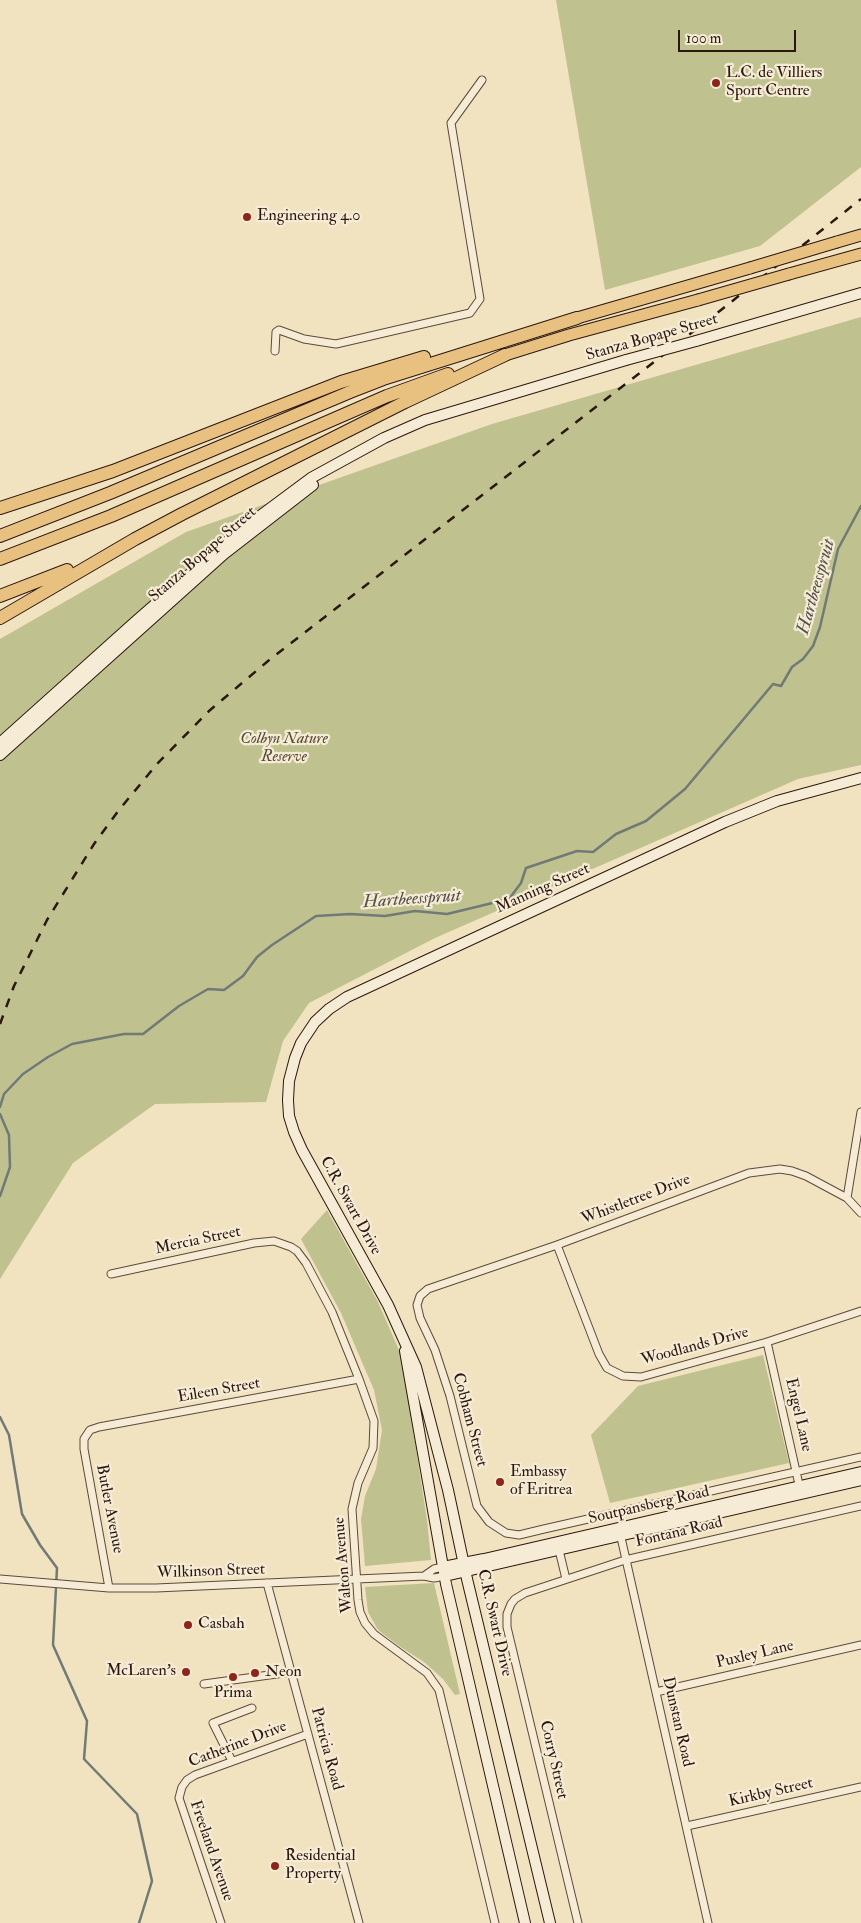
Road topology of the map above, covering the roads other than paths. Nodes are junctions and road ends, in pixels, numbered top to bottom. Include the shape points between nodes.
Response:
1 (482, 80) dead end
2 (861, 235) edge
3 (861, 254) edge
4 (861, 294) edge
5 (577, 318) junction
6 (275, 351) dead end
7 (505, 355) junction
8 (450, 412) junction
9 (113, 471) junction
10 (0, 508) edge
11 (0, 515) edge
12 (0, 536) edge
13 (135, 539) junction
14 (0, 559) edge
15 (0, 596) edge
16 (0, 618) edge
17 (0, 743) edge
18 (0, 755) edge
19 (861, 778) edge
20 (288, 1089) joint
21 (861, 1112) edge
22 (846, 1198) junction
23 (861, 1213) edge
24 (557, 1245) junction
25 (291, 1247) joint
26 (111, 1274) dead end
27 (418, 1300) joint
28 (861, 1310) edge
29 (401, 1333) junction
30 (767, 1342) junction
31 (359, 1379) junction
32 (86, 1435) joint
33 (861, 1456) edge
34 (796, 1471) junction
35 (861, 1472) edge
36 (861, 1480) edge
37 (801, 1490) junction
38 (861, 1506) edge
39 (620, 1532) junction
40 (559, 1550) junction
41 (626, 1560) junction
42 (465, 1567) junction
43 (444, 1571) junction
44 (0, 1579) edge
45 (358, 1579) junction
46 (566, 1579) junction
47 (267, 1583) junction
48 (109, 1588) junction
49 (511, 1604) joint
50 (861, 1645) edge
51 (290, 1672) junction
52 (204, 1684) dead end
53 (656, 1692) junction
54 (252, 1708) dead end
55 (308, 1734) junction
56 (232, 1761) junction
57 (182, 1787) joint
58 (861, 1787) edge
59 (686, 1826) junction
60 (221, 1923) edge
61 (359, 1923) edge
62 (495, 1923) edge
63 (525, 1923) edge
64 (550, 1923) edge
65 (578, 1923) edge
66 (708, 1923) edge

1 - 6 street via 451,123 480,298 470,313 336,344 304,339 279,330 276,332
2 - 5 main road, bridge
3 - 7 main road, bridge
4 - 8 main road, Stanza Bopape Street, bridge
5 - 9 highway via 440,352 341,382
5 - 12 highway via 368,385
7 - 13 highway via 388,410
7 - 14 highway via 387,396 112,516
8 - 17 main road, Stanza Bopape Street via 359,450 264,511 136,620
8 - 18 main road, Stanza Bopape Street via 358,457 283,507 224,554
9 - 10 highway
9 - 11 highway
13 - 15 highway via 48,579
13 - 16 highway
19 - 20 main road, Manning Street via 776,801 733,819 347,996 315,1022 301,1043
20 - 29 main road, C.R. Swart Drive via 289,1116 302,1150
21 - 22 street
22 - 23 street, Whistletree Drive
22 - 24 street, Whistletree Drive via 792,1171 766,1170 749,1173
24 - 27 street, Whistletree Drive via 428,1289
24 - 30 street, Woodlands Drive via 599,1354 608,1368 617,1374 641,1377
25 - 26 street, Mercia Street via 265,1241
25 - 31 street, Walton Avenue via 306,1263 332,1312
27 - 34 street, Cobham Street via 418,1314 450,1396 476,1506 489,1522 506,1533 519,1535 544,1530
28 - 30 street, Woodlands Drive
29 - 42 main road, C.R. Swart Drive via 416,1367
29 - 43 main road, C.R. Swart Drive
30 - 34 street, Engel Lane
31 - 32 street, Eileen Street via 94,1428
31 - 45 street, Walton Avenue via 374,1421 374,1436 352,1509
32 - 48 street, Butler Avenue via 83,1444
33 - 34 street, Cobham Street
34 - 37 street, Engel Lane
35 - 37 main road, Soutpansberg Road
36 - 37 main road, Soutpansberg Road
37 - 39 main road, Soutpansberg Road
38 - 41 street, Fontana Road
39 - 40 main road, Soutpansberg Road
39 - 41 street, Dunstan Road
39 - 42 main road, Soutpansberg Road
40 - 42 main road, Soutpansberg Road
40 - 46 street
41 - 46 street, Fontana Road
41 - 53 street, Dunstan Road
42 - 43 main road, Soutpansberg Road
42 - 64 main road, C.R. Swart Drive
43 - 45 street, Wilkinson Street via 434,1578
43 - 63 main road, C.R. Swart Drive
44 - 48 street, Wilkinson Street
45 - 47 street, Wilkinson Street
45 - 62 street, Walton Avenue via 358,1604 365,1623 376,1636 427,1672 439,1690
46 - 49 street, Fontana Road via 522,1594
47 - 48 street, Wilkinson Street
47 - 51 street, Patricia Road
49 - 65 street, Corry Street via 507,1627
50 - 53 street, Puxley Lane
51 - 52 street
51 - 55 street, Patricia Road
53 - 59 street, Dunstan Road
54 - 56 street via 213,1723
55 - 56 street, Catherine Drive
55 - 61 street, Patricia Road
56 - 57 street, Catherine Drive via 195,1775
57 - 60 street, Freeland Avenue via 179,1798
58 - 59 street, Kirkby Street
59 - 66 street, Dunstan Road

